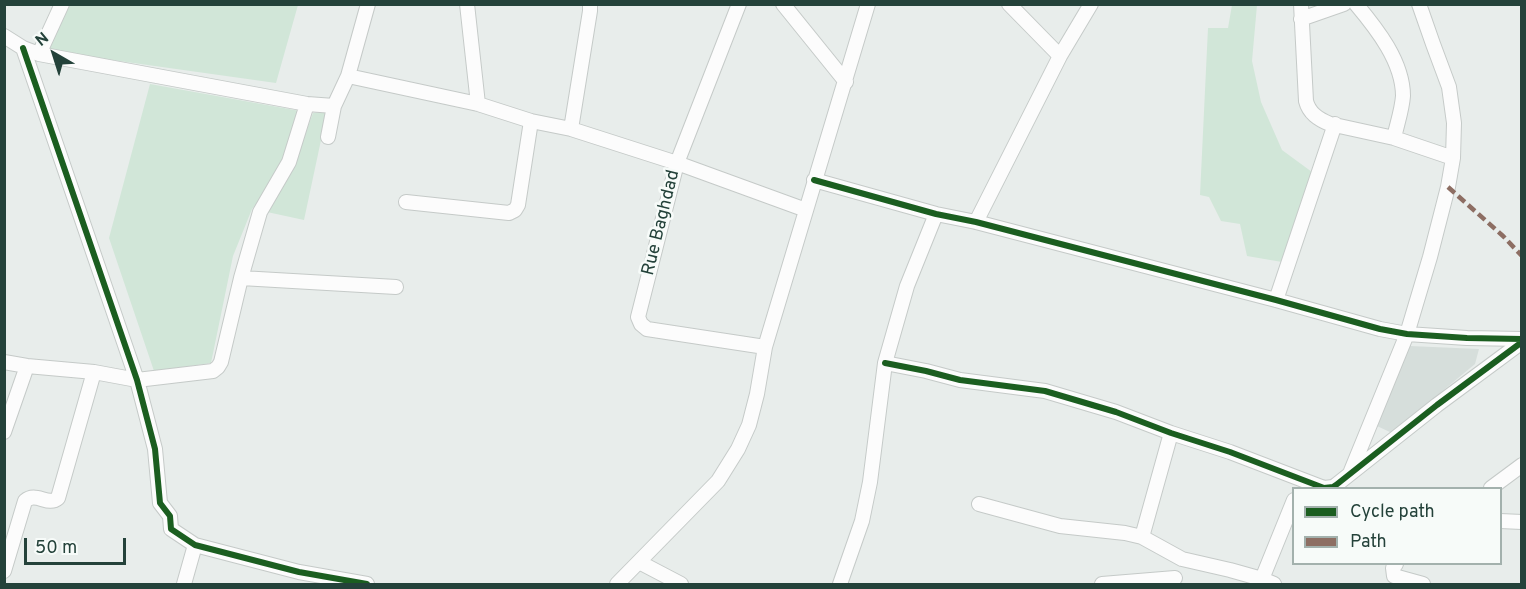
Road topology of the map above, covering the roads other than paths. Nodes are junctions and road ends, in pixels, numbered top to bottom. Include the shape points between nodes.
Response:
1 (62, 4) edge
2 (368, 4) edge
3 (468, 4) edge
4 (590, 4) edge
5 (739, 4) edge
6 (783, 4) edge
7 (868, 4) edge
8 (1009, 4) edge
9 (1091, 4) edge
10 (1344, 4) edge
11 (1356, 4) edge
12 (1419, 4) edge
13 (1301, 12) edge
14 (4, 36) edge
15 (23, 48) junction
16 (39, 54) junction
17 (1060, 56) junction
18 (348, 76) junction
19 (846, 82) junction
20 (307, 104) junction
21 (478, 104) junction
22 (334, 106) junction
23 (531, 121) junction
24 (1335, 124) junction
25 (571, 129) junction
26 (328, 137) dead end
27 (1394, 138) junction
28 (1454, 158) junction
29 (677, 163) junction
30 (814, 180) junction
31 (406, 202) dead end
32 (806, 210) junction
33 (936, 214) junction
34 (976, 222) junction
35 (241, 278) junction
36 (396, 287) dead end
37 (1276, 300) junction
38 (1407, 334) junction
39 (1521, 340) edge
40 (765, 347) junction
41 (4, 362) edge
42 (885, 363) junction
43 (27, 366) junction
44 (94, 372) junction
45 (137, 380) junction
46 (4, 432) edge
47 (1171, 433) junction
48 (1521, 465) edge
49 (1350, 473) junction
50 (1300, 484) edge
51 (1316, 487) edge
52 (1331, 487) edge
53 (1494, 487) edge
54 (1292, 503) edge
55 (979, 504) dead end
56 (1502, 521) edge
57 (1521, 522) edge
58 (1142, 537) junction
59 (195, 544) junction
60 (1182, 559) junction
61 (639, 562) junction
62 (1395, 565) edge
63 (4, 571) edge
64 (1174, 582) edge
65 (1268, 582) edge
66 (364, 584) edge
67 (184, 585) edge
68 (617, 585) edge
69 (681, 585) edge
70 (840, 585) edge
71 (1102, 585) edge
72 (1423, 585) edge

1 - 16 street
2 - 18 street
3 - 21 street
4 - 25 street
5 - 29 street, Rue Baghdad
6 - 19 street
7 - 19 street
8 - 17 street
9 - 17 street
10 - 13 street
11 - 27 street via 1382,37 1400,75 1403,98
12 - 28 street via 1449,87
13 - 24 street via 1307,105 1314,116
14 - 15 street
15 - 16 street
15 - 45 street
16 - 20 street
17 - 34 street
18 - 21 street
18 - 22 street
19 - 30 street
20 - 22 street
20 - 35 street via 289,162 260,212
21 - 23 street
22 - 26 street
23 - 25 street
23 - 31 street via 515,210 509,213
24 - 27 street
24 - 37 street
25 - 29 street
27 - 28 street
28 - 38 street
29 - 32 street
29 - 40 street, Rue Baghdad via 638,316 641,324 647,329
30 - 32 street
30 - 33 street
32 - 40 street
33 - 34 street
33 - 42 street via 907,286
34 - 37 street
35 - 36 street
35 - 45 street via 218,367 213,371
37 - 38 street
38 - 39 street
38 - 49 street
39 - 49 street
40 - 61 street via 749,425 738,449 718,481
41 - 43 street
42 - 47 street via 960,380 1045,391
42 - 70 street via 870,482
43 - 44 street
43 - 46 street
44 - 45 street
44 - 63 street via 58,498 53,501 32,497 25,501
45 - 59 street via 155,449 160,503 170,516 171,530
47 - 50 street via 1230,452
47 - 58 street
48 - 53 street
49 - 52 street
50 - 51 street
54 - 65 street
55 - 58 street via 1060,526
56 - 57 street
58 - 60 street
59 - 66 street via 299,572
59 - 67 street
60 - 64 street
60 - 65 street
61 - 68 street
61 - 69 street
62 - 72 street via 1394,576
64 - 71 street

